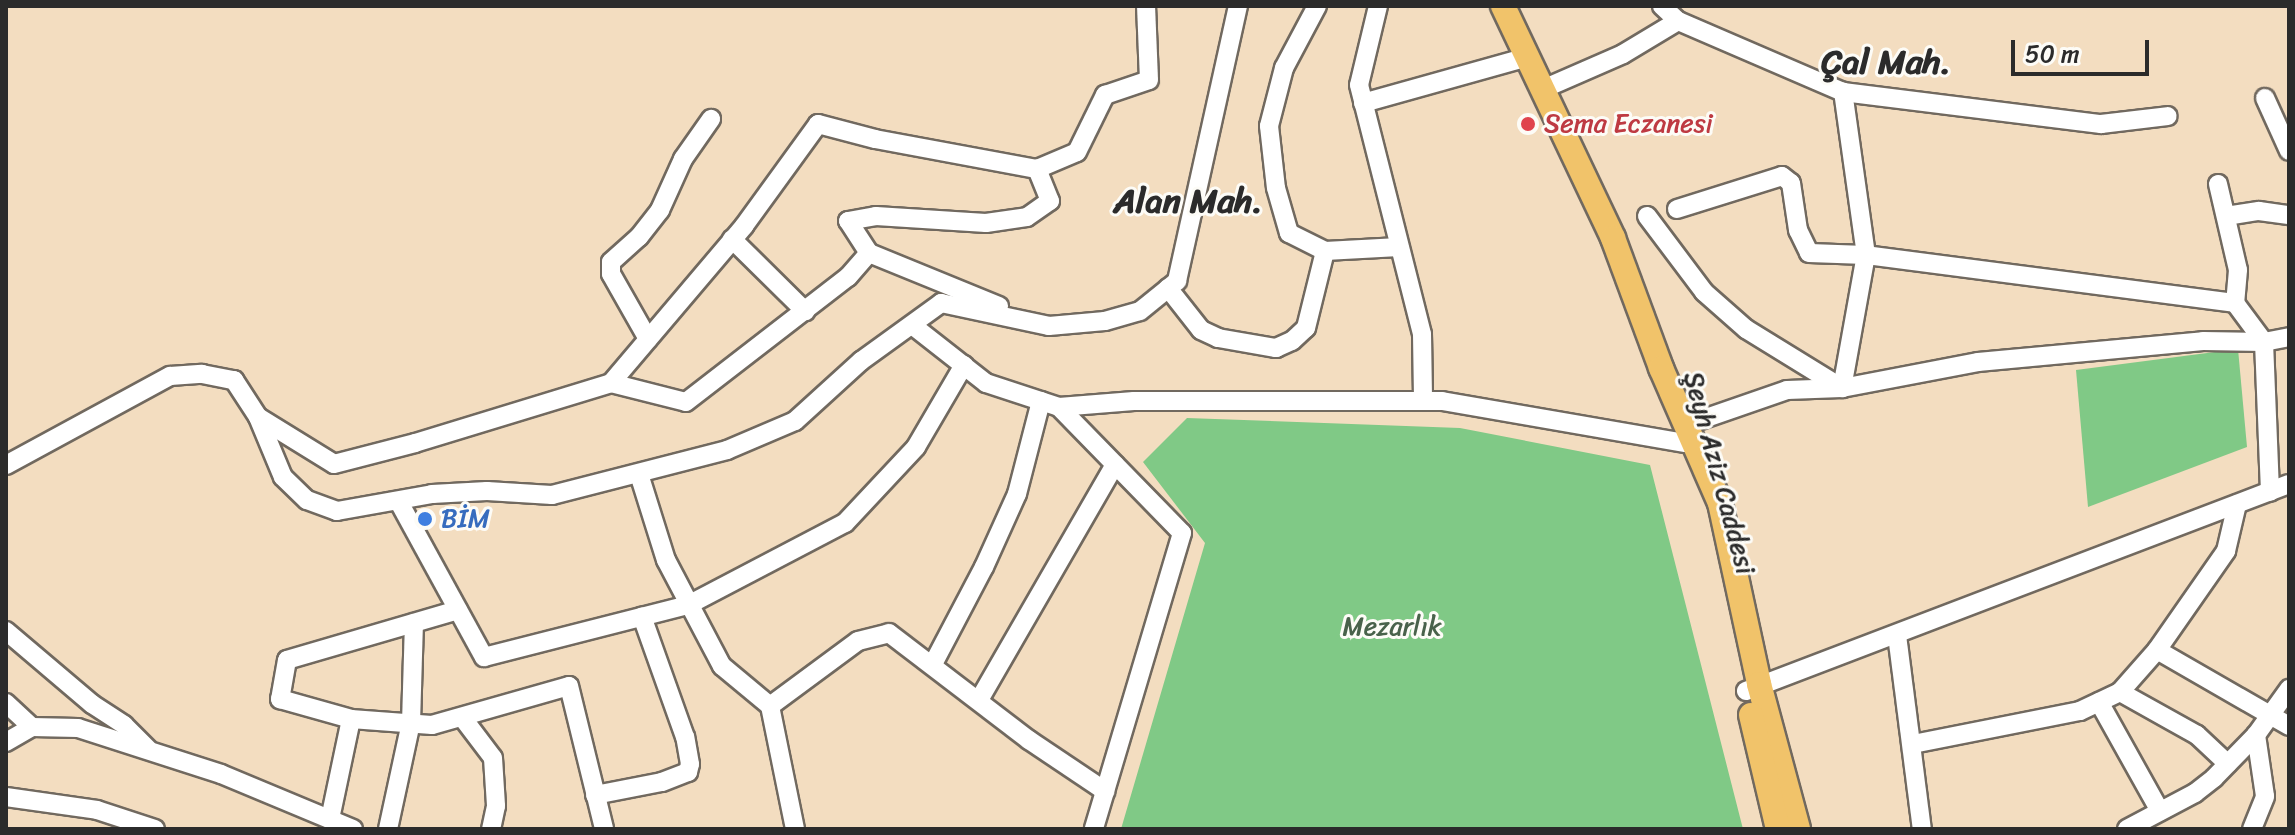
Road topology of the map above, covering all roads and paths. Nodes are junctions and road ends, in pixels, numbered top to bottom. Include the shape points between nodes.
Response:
1 (1146, 6) edge
2 (1238, 6) edge
3 (1317, 6) edge
4 (1378, 6) edge
5 (1503, 6) edge
6 (1662, 6) edge
7 (1678, 21) junction
8 (1528, 57) junction
9 (1543, 89) junction
10 (1843, 92) junction
11 (2265, 98) dead end
12 (1363, 103) junction
13 (2168, 116) dead end
14 (711, 119) dead end
15 (2289, 151) edge
16 (1037, 169) junction
17 (2218, 184) dead end
18 (1677, 209) dead end
19 (2289, 215) edge
20 (1647, 216) dead end
21 (2226, 216) junction
22 (732, 239) junction
23 (1399, 247) junction
24 (1325, 251) junction
25 (869, 253) junction
26 (1866, 255) junction
27 (1168, 288) junction
28 (2235, 303) junction
29 (805, 311) junction
30 (912, 325) junction
31 (1049, 326) junction
32 (2289, 337) edge
33 (648, 339) junction
34 (2264, 342) junction
35 (964, 365) junction
36 (611, 383) junction
37 (1842, 388) junction
38 (1423, 401) junction
39 (1050, 404) junction
40 (258, 417) junction
41 (1686, 434) junction
42 (1115, 464) junction
43 (6, 465) edge
44 (639, 474) junction
45 (2289, 484) edge
46 (2270, 492) junction
47 (399, 502) junction
48 (2237, 504) junction
49 (688, 605) junction
50 (458, 610) junction
51 (642, 616) junction
52 (414, 623) junction
53 (6, 631) edge
54 (1897, 635) junction
55 (2157, 650) junction
56 (933, 664) junction
57 (1752, 688) junction
58 (2289, 689) edge
59 (2120, 692) junction
60 (979, 700) junction
61 (2099, 702) junction
62 (6, 703) edge
63 (770, 706) junction
64 (2270, 716) junction
65 (462, 717) junction
66 (351, 719) junction
67 (411, 723) junction
68 (2289, 726) edge
69 (32, 727) junction
70 (2256, 735) junction
71 (6, 742) edge
72 (1913, 744) junction
73 (149, 751) junction
74 (2228, 764) junction
75 (1105, 791) junction
76 (595, 795) junction
77 (6, 797) edge
78 (2160, 811) junction
79 (330, 819) junction
80 (155, 829) edge
81 (353, 829) edge
82 (388, 829) edge
83 (491, 829) edge
84 (604, 829) edge
85 (795, 829) edge
86 (1094, 829) edge
87 (1778, 829) edge
88 (1798, 829) edge
89 (1922, 829) edge
90 (2127, 829) edge
91 (2252, 829) edge

1 - 16 street via 1149,80 1105,95 1077,152
2 - 27 street via 1177,281
3 - 24 street via 1284,68 1269,126 1276,188 1289,233
4 - 12 street via 1359,85
5 - 8 main road, Şeyh Aziz Caddesi
6 - 7 street
7 - 9 street via 1623,54
7 - 10 street
8 - 9 main road, Şeyh Aziz Caddesi
8 - 12 street
9 - 41 main road, Şeyh Aziz Caddesi via 1613,238
10 - 13 street via 2101,124
10 - 26 street
11 - 15 street
12 - 23 street
14 - 33 street via 683,159 660,210 611,262 611,274
16 - 22 street via 818,124
16 - 25 street via 1050,201 1027,217 986,223 876,216 848,221
17 - 21 street
18 - 26 street via 1782,176 1791,183 1798,230 1809,253
19 - 21 street via 2259,211
20 - 37 street via 1704,292 1746,329
21 - 28 street via 2238,270
22 - 29 street
22 - 33 street
23 - 24 street
23 - 38 street via 1422,334
24 - 27 street via 1306,328 1276,348 1201,330
25 - 29 street
25 - 31 street
26 - 28 street
26 - 37 street
27 - 31 street via 1140,311 1105,321
28 - 34 street
29 - 36 street via 686,402
30 - 31 street via 941,303
30 - 35 street
30 - 44 street via 861,361 795,421 727,450
32 - 34 street
33 - 36 street
34 - 37 street via 2203,341 1978,362
34 - 46 street
35 - 39 street via 986,383
35 - 49 street via 916,447 845,523
36 - 40 street via 334,464
37 - 41 street via 1787,390
38 - 39 street
38 - 41 street
39 - 42 street
39 - 56 street via 1017,494
40 - 43 street via 234,380 170,376
40 - 47 street via 283,477 307,500 337,511
41 - 57 main road, Şeyh Aziz Caddesi via 1720,503
42 - 60 street
42 - 75 street via 1182,533
44 - 47 street via 552,495 487,491
44 - 49 street via 666,560
45 - 46 street
46 - 48 street
47 - 50 street
48 - 54 street
48 - 55 street via 2226,551
49 - 51 street
49 - 63 street via 722,666
50 - 51 street via 484,657
50 - 52 street
51 - 76 street via 685,737 688,772
52 - 66 street via 287,660 280,699
52 - 67 street
53 - 73 street
54 - 57 street
54 - 72 street
55 - 59 street
55 - 64 street
56 - 60 street
56 - 63 street via 889,633 858,641
57 - 87 main road, Şeyh Aziz Caddesi
57 - 88 main road, Şeyh Aziz Caddesi
58 - 64 street
59 - 61 street
59 - 74 street via 2197,735
60 - 75 street
61 - 72 street via 2080,711
61 - 78 street
62 - 69 street
63 - 85 street
64 - 68 street
64 - 70 street
65 - 67 street via 432,725
65 - 76 street via 569,686
65 - 83 street via 493,758 496,806
66 - 67 street
66 - 79 street
67 - 82 street
69 - 71 street
69 - 73 street via 78,728
70 - 74 street
70 - 91 street via 2265,796
72 - 89 street
73 - 79 street
74 - 78 street via 2195,793
75 - 86 street
76 - 84 street
77 - 80 street via 97,810
78 - 90 street
79 - 81 street

